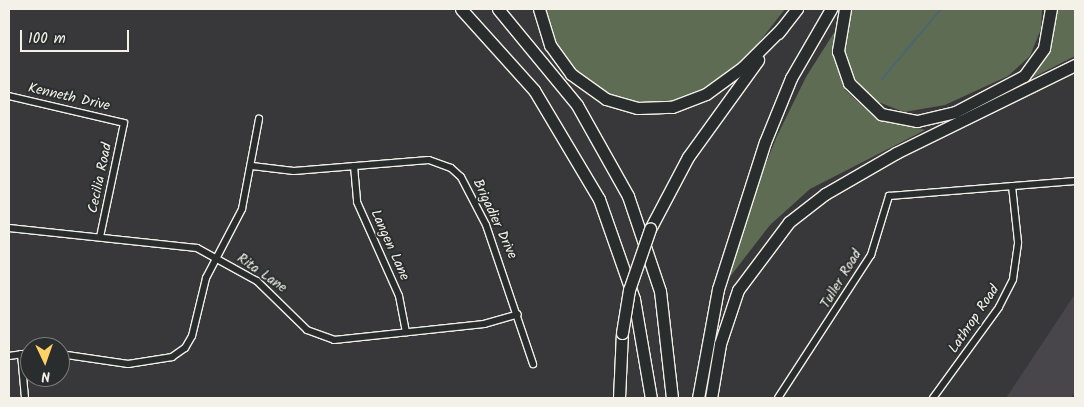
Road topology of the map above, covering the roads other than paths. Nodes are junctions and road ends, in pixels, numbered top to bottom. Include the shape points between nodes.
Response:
1 (540, 9) edge
2 (797, 9) edge
3 (832, 9) edge
4 (845, 9) edge
5 (1051, 9) edge
6 (464, 12) edge
7 (501, 12) edge
8 (782, 28) junction
9 (1075, 64) edge
10 (9, 96) edge
11 (258, 119) dead end
12 (124, 123) joint
13 (252, 166) junction
14 (354, 166) junction
15 (1075, 181) edge
16 (1012, 186) junction
17 (9, 228) edge
18 (100, 237) junction
19 (219, 258) junction
20 (518, 314) junction
21 (406, 332) junction
22 (70, 355) edge
23 (533, 364) dead end
24 (619, 398) edge
25 (651, 398) edge
26 (672, 398) edge
27 (698, 398) edge
28 (710, 398) edge
29 (778, 398) edge
30 (934, 398) edge

1 - 8 highway via 550,45 571,74 606,99 638,108 672,107 706,94 743,67
2 - 8 highway
3 - 27 highway via 792,78 755,170 718,289
4 - 5 highway via 838,43 849,83 881,114 917,121 955,112 1024,76 1048,39
6 - 25 highway via 539,97 599,200 634,299
7 - 26 highway via 577,105 631,202 662,302
8 - 24 highway, bridge via 688,156 650,229 629,290 622,333
9 - 28 highway via 889,157 825,194 790,222 757,259 738,290 724,331
10 - 12 street, Kenneth Drive
11 - 13 street
12 - 18 street, Cecilia Road
13 - 14 street, Brigadier Drive via 294,172
13 - 19 street via 242,208
14 - 20 street, Brigadier Drive via 429,160 451,168 461,177 486,225
14 - 21 street, Langen Lane via 357,202 399,296
15 - 16 street, Tuller Road
16 - 29 street, Tuller Road via 889,196 871,255
16 - 30 street, Lathrop Road via 1018,242 1013,278 999,307
17 - 18 street, Rita Lane
18 - 19 street, Rita Lane via 179,245
19 - 21 street, Rita Lane via 279,299 318,336 334,340
19 - 22 street via 201,294 192,336 179,353 128,364
20 - 21 street, Rita Lane via 484,324
20 - 23 street, Brigadier Drive

